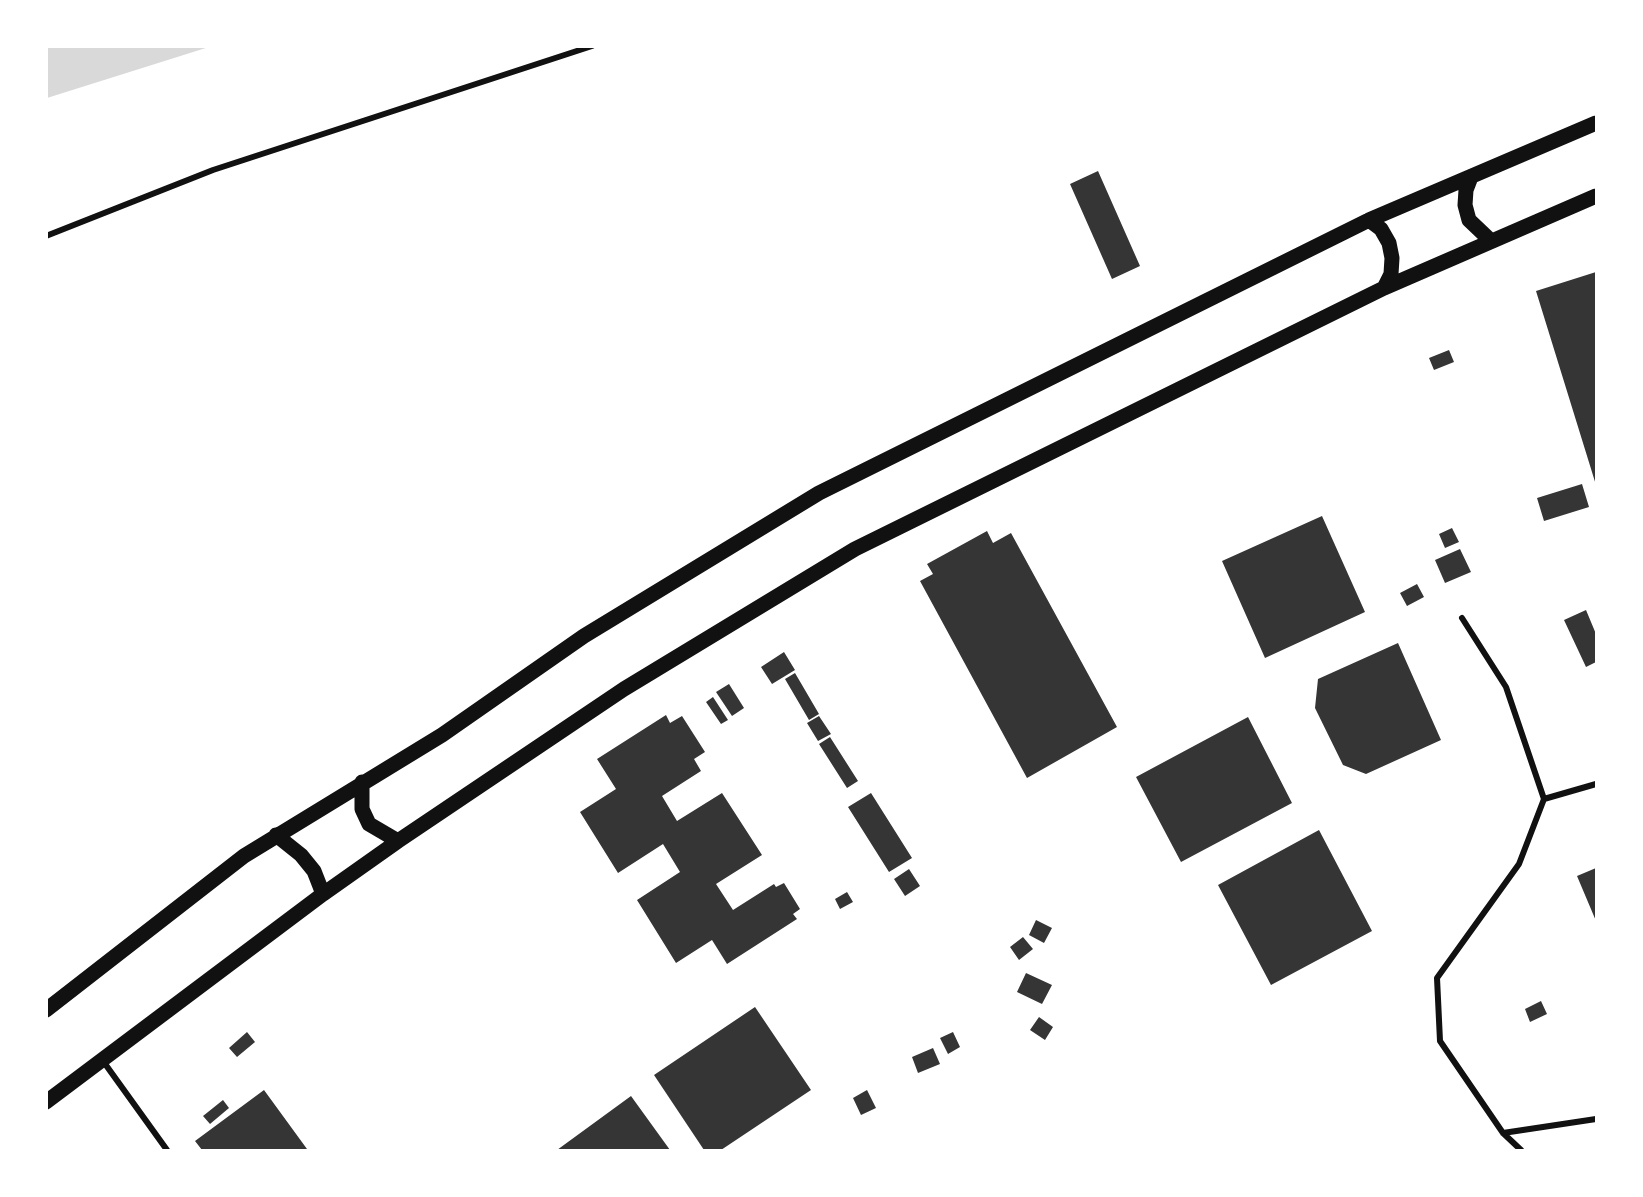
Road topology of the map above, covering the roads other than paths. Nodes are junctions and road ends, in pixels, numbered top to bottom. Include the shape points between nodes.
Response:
1 (592, 46) edge
2 (1596, 123) edge
3 (1471, 177) junction
4 (1596, 196) edge
5 (1369, 220) junction
6 (46, 236) edge
7 (1490, 240) junction
8 (1384, 288) junction
9 (1462, 618) dead end
10 (362, 782) junction
11 (1596, 784) edge
12 (1544, 800) junction
13 (276, 835) junction
14 (398, 841) junction
15 (323, 894) junction
16 (46, 1010) edge
17 (103, 1060) junction
18 (46, 1102) edge
19 (1596, 1119) edge
20 (1503, 1133) junction
21 (167, 1150) edge
22 (1521, 1150) edge

1 - 6 street via 213,170
2 - 3 main road
3 - 5 main road
3 - 7 main road via 1465,205 1469,220
4 - 7 main road
5 - 8 main road via 1381,229 1389,243 1391,274
5 - 10 main road via 819,493 584,636 442,735
7 - 8 main road
8 - 14 main road via 855,549 624,689
9 - 12 street via 1506,687
10 - 13 main road
10 - 14 main road via 362,809 369,824
11 - 12 street
12 - 20 street via 1519,864 1437,978 1440,1041
13 - 15 main road via 314,871
13 - 16 main road
14 - 15 main road
15 - 17 main road
17 - 18 main road
17 - 21 street
19 - 20 street
20 - 22 street

